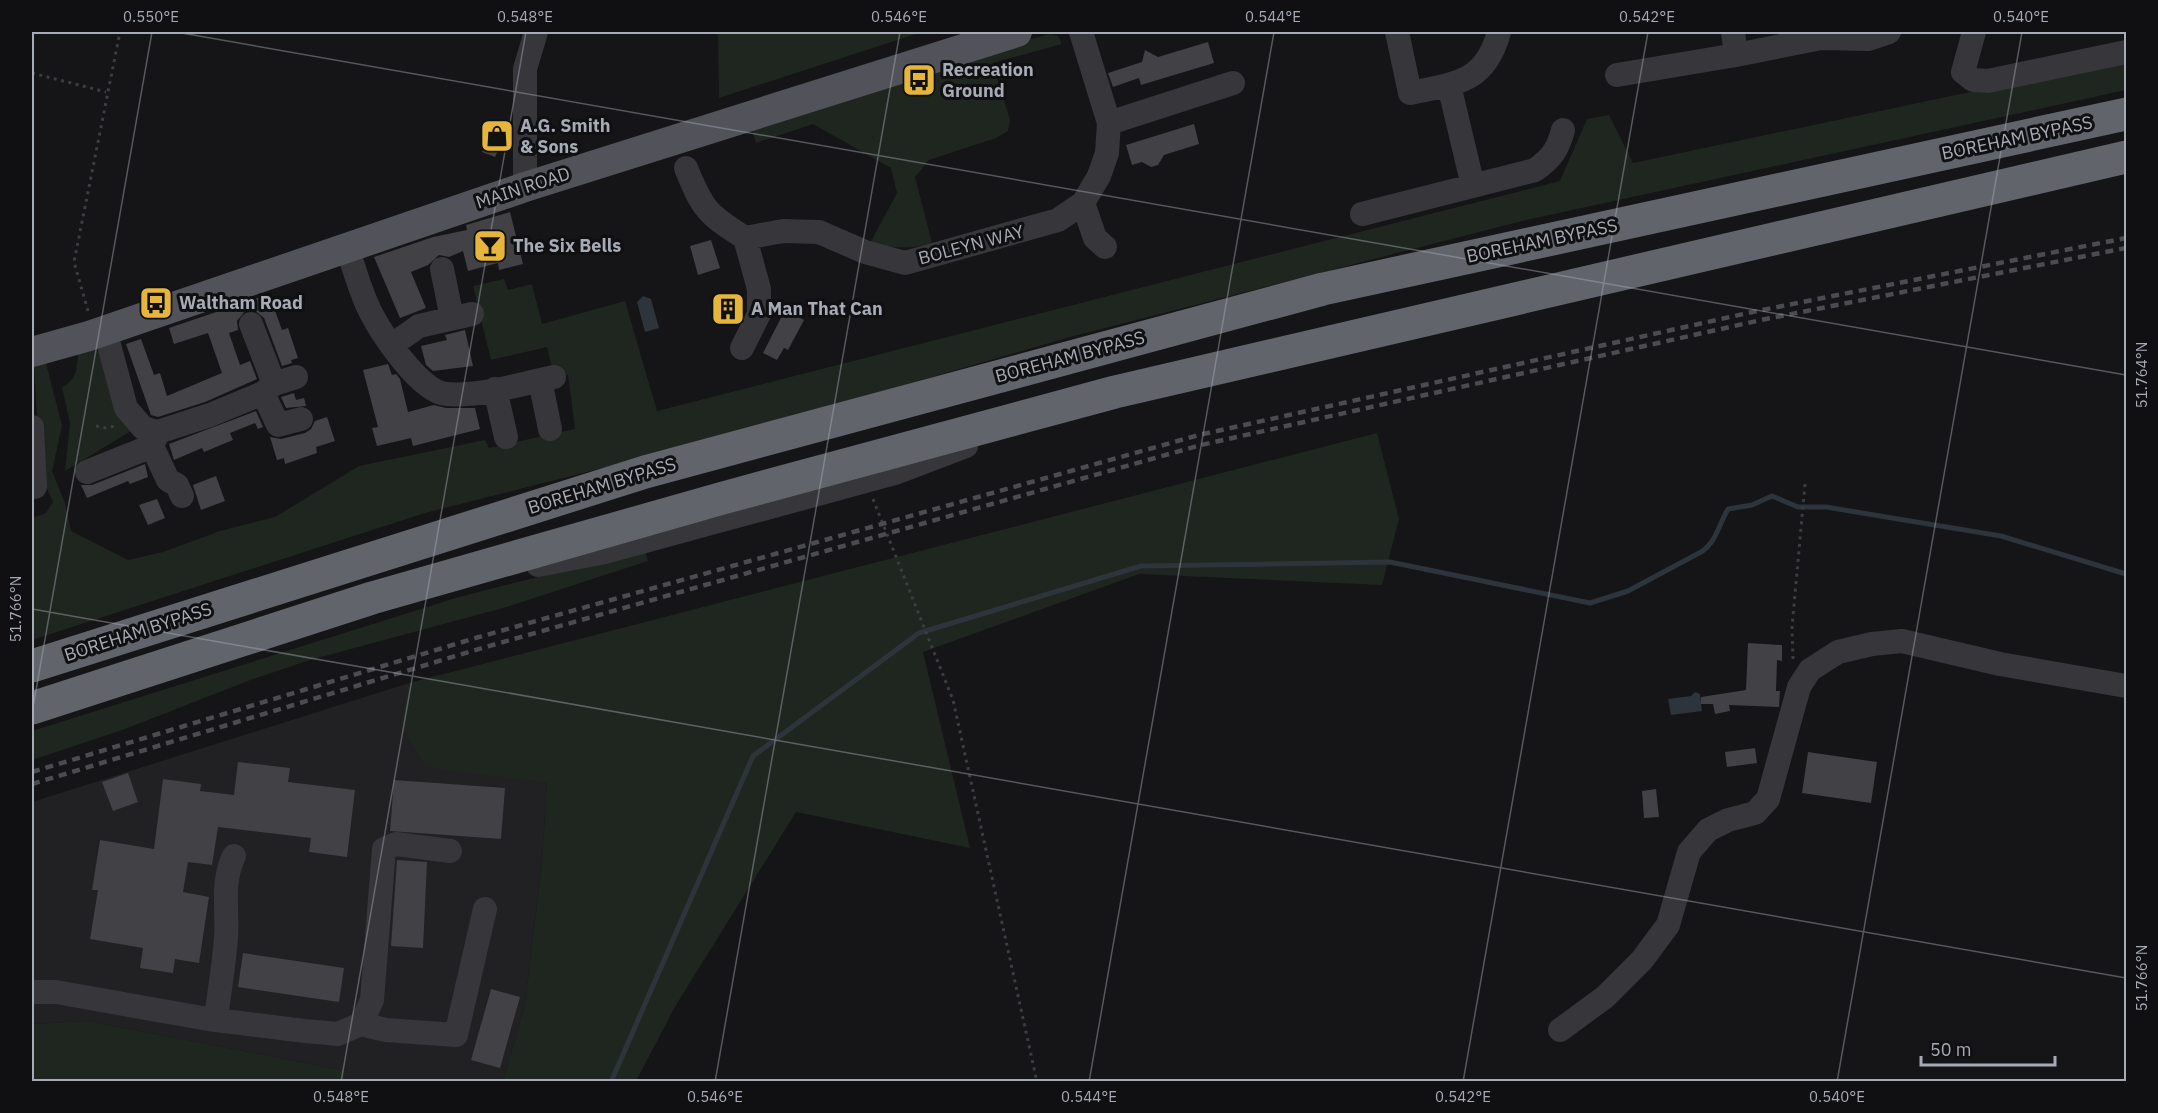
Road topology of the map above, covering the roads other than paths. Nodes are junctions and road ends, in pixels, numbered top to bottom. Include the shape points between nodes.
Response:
1 (536, 32) edge
2 (1017, 32) edge
3 (1081, 32) edge
4 (1397, 32) edge
5 (1499, 32) edge
6 (1889, 32) edge
7 (1974, 32) edge
8 (1735, 43) edge
9 (2127, 52) edge
10 (1617, 75) dead end
11 (1233, 83) dead end
12 (1449, 85) junction
13 (2127, 114) edge
14 (1109, 123) junction
15 (1563, 130) dead end
16 (2127, 157) edge
17 (686, 168) dead end
18 (1473, 186) junction
19 (525, 187) junction
20 (1083, 203) junction
21 (1362, 214) dead end
22 (745, 238) junction
23 (347, 247) junction
24 (1105, 247) dead end
25 (442, 269) dead end
26 (251, 324) dead end
27 (97, 333) junction
28 (392, 345) junction
29 (742, 348) dead end
30 (32, 352) edge
31 (277, 385) junction
32 (495, 388) junction
33 (1115, 392) junction
34 (301, 418) dead end
35 (32, 427) edge
36 (550, 429) dead end
37 (506, 438) dead end
38 (155, 439) junction
39 (87, 472) dead end
40 (35, 487) dead end
41 (182, 496) dead end
42 (372, 598) junction
43 (32, 666) edge
44 (2127, 686) edge
45 (32, 708) edge
46 (450, 851) dead end
47 (234, 856) dead end
48 (485, 909) dead end
49 (32, 992) edge
50 (216, 1020) junction
51 (362, 1023) junction
52 (1560, 1030) dead end

1 - 19 street via 525,69
2 - 19 main road, MAIN ROAD
3 - 14 street, BOLEYN WAY
4 - 12 street via 1410,93
5 - 12 street via 1486,65
6 - 8 street via 1868,39
7 - 9 street via 1963,72 1973,80 1988,81
8 - 10 street
11 - 14 street
12 - 18 street
13 - 43 highway, BOREHAM BYPASS via 1323,289 645,472
14 - 20 street, BOLEYN WAY via 1107,153
15 - 18 street via 1558,148 1535,170
16 - 33 highway
17 - 22 street via 699,202
18 - 21 street
19 - 23 main road, MAIN ROAD
20 - 22 street, BOLEYN WAY via 1058,220 904,263 864,252 819,232 783,231
20 - 24 street via 1095,238
22 - 29 street via 759,289 759,314
23 - 27 main road, MAIN ROAD
23 - 28 street via 369,310
25 - 28 street via 462,316 419,326
26 - 31 street
27 - 30 main road, MAIN ROAD
27 - 38 street via 126,408
28 - 32 street via 423,381 442,394 469,394
31 - 34 street via 278,425
31 - 38 street
32 - 36 street via 547,378
32 - 37 street
33 - 42 highway
33 - 42 street via 895,473 605,552
35 - 40 street
38 - 39 street
38 - 41 street via 168,480 177,485
42 - 45 highway
44 - 52 street via 2000,664 1902,641 1838,652 1810,670 1799,687 1768,799 1755,813 1708,830 1689,852 1662,934 1605,997
46 - 51 street via 396,844 384,849 372,1000
47 - 50 street via 225,886 226,936
48 - 51 street via 456,1035 386,1030
49 - 50 street via 56,992
50 - 51 street via 338,1034

